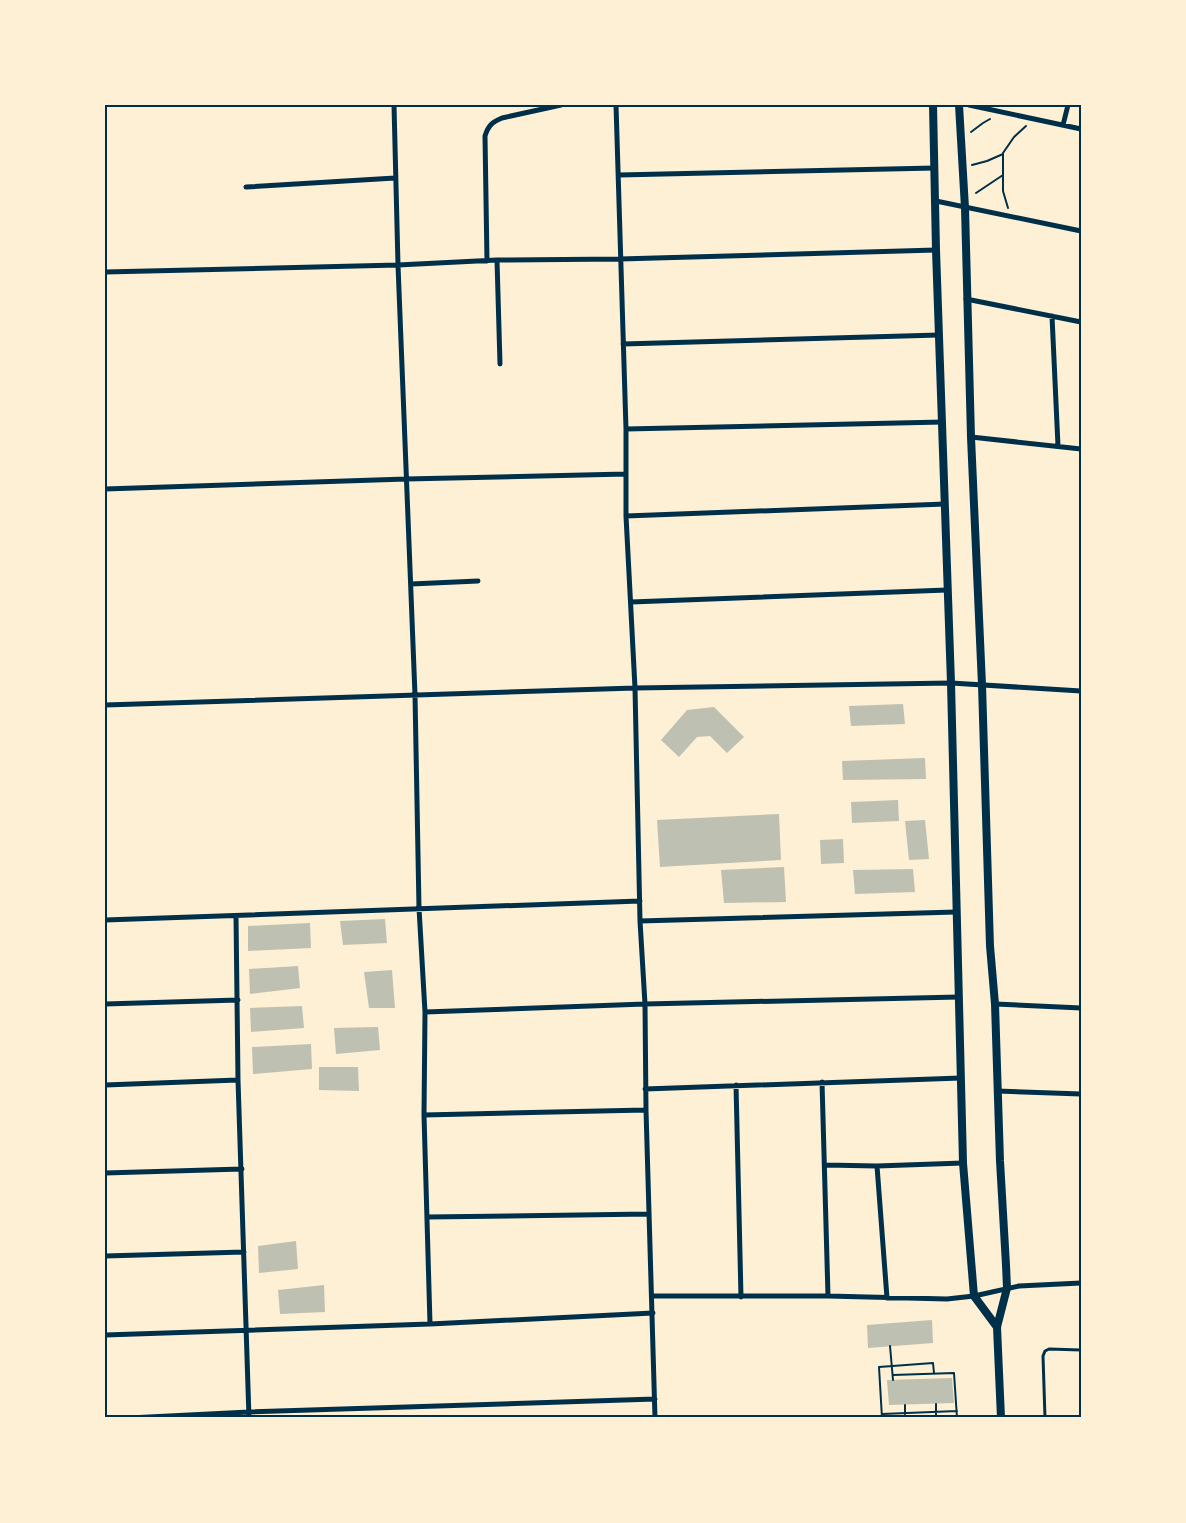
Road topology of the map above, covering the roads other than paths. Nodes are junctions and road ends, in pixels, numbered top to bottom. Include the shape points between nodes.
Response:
1 (394, 105) edge
2 (561, 105) edge
3 (616, 105) edge
4 (933, 105) edge
5 (959, 105) edge
6 (969, 105) edge
7 (1068, 105) edge
8 (1063, 125) junction
9 (1081, 129) edge
10 (935, 168) junction
11 (619, 175) junction
12 (395, 178) junction
13 (246, 187) dead end
14 (936, 201) junction
15 (964, 208) junction
16 (1081, 231) edge
17 (936, 250) junction
18 (620, 259) junction
19 (497, 260) junction
20 (488, 261) junction
21 (398, 265) junction
22 (105, 272) edge
23 (966, 299) junction
24 (1052, 316) junction
25 (1081, 322) edge
26 (939, 334) junction
27 (623, 344) junction
28 (500, 364) dead end
29 (943, 422) junction
30 (626, 429) junction
31 (971, 437) junction
32 (1058, 446) junction
33 (1081, 449) edge
34 (626, 474) junction
35 (406, 479) junction
36 (105, 489) edge
37 (945, 504) junction
38 (626, 516) junction
39 (478, 581) dead end
40 (411, 584) junction
41 (947, 590) junction
42 (631, 602) junction
43 (951, 683) junction
44 (982, 685) junction
45 (635, 687) junction
46 (1081, 691) edge
47 (415, 695) junction
48 (105, 705) edge
49 (640, 901) junction
50 (419, 908) junction
51 (956, 912) junction
52 (236, 916) junction
53 (105, 920) edge
54 (640, 921) junction
55 (959, 997) junction
56 (238, 1000) junction
57 (105, 1004) edge
58 (645, 1004) junction
59 (995, 1004) junction
60 (1081, 1008) edge
61 (425, 1012) junction
62 (961, 1078) junction
63 (238, 1080) junction
64 (822, 1082) junction
65 (105, 1085) edge
66 (736, 1085) junction
67 (645, 1089) junction
68 (997, 1091) junction
69 (1081, 1094) edge
70 (646, 1110) junction
71 (424, 1115) junction
72 (963, 1163) junction
73 (825, 1165) junction
74 (877, 1166) junction
75 (242, 1168) junction
76 (105, 1173) edge
77 (649, 1214) junction
78 (427, 1217) junction
79 (244, 1252) junction
80 (105, 1256) edge
81 (1081, 1283) edge
82 (1007, 1288) junction
83 (652, 1296) junction
84 (828, 1296) junction
85 (974, 1296) junction
86 (741, 1297) junction
87 (887, 1298) junction
88 (653, 1313) junction
89 (430, 1324) junction
90 (997, 1326) junction
91 (246, 1330) junction
92 (105, 1335) edge
93 (1081, 1350) edge
94 (655, 1399) junction
95 (249, 1415) edge
96 (1046, 1417) edge
97 (129, 1418) edge
98 (655, 1418) edge
99 (1001, 1418) edge

1 - 12 street
2 - 20 street via 502,118 487,130
3 - 11 street
4 - 10 main road
5 - 15 main road
6 - 8 street
7 - 8 street
8 - 9 street
10 - 11 street
10 - 14 main road
11 - 18 street
12 - 13 street
12 - 21 street
14 - 15 street
14 - 17 main road
15 - 16 street
15 - 23 main road
17 - 18 street
17 - 26 main road
18 - 19 street
18 - 27 street
19 - 20 street
19 - 28 street
20 - 21 street
21 - 22 street
21 - 35 street
23 - 24 street
23 - 31 main road
24 - 25 street
24 - 32 street
26 - 27 street
26 - 29 main road
27 - 30 street
29 - 30 street
29 - 37 main road
30 - 34 street
31 - 32 street
31 - 44 main road
32 - 33 street
34 - 35 street
34 - 38 street
35 - 36 street
35 - 40 street
37 - 38 street
37 - 41 main road
38 - 42 street
39 - 40 street
40 - 47 street
41 - 42 street
41 - 43 main road
42 - 45 street
43 - 44 street
43 - 45 street
43 - 51 main road
44 - 46 street
44 - 59 main road
45 - 47 street
45 - 49 street
47 - 48 street
47 - 50 street
49 - 50 street
49 - 54 street
50 - 52 street
50 - 61 street
51 - 54 street
51 - 55 main road
52 - 53 street
52 - 56 street
54 - 58 street
55 - 58 street
55 - 62 main road
56 - 57 street
56 - 63 street
58 - 61 street
58 - 67 street
59 - 60 street
59 - 68 main road
61 - 71 street
62 - 64 street
62 - 72 main road
63 - 65 street
63 - 75 street
64 - 66 street
64 - 73 street
66 - 67 street
66 - 86 street
67 - 70 street
68 - 69 street
68 - 82 main road
70 - 71 street
70 - 77 street
71 - 78 street
72 - 74 street
72 - 85 main road
73 - 74 street
73 - 84 street
74 - 87 street
75 - 76 street
75 - 79 street
77 - 78 street
77 - 83 street
78 - 89 street
79 - 80 street
79 - 91 street
81 - 82 street
82 - 85 street
82 - 90 main road
83 - 86 street
83 - 88 street
84 - 86 street
84 - 87 street
85 - 87 street
85 - 90 main road
88 - 89 street
88 - 94 street
89 - 91 street
90 - 99 main road
91 - 92 street
91 - 95 street
93 - 96 lane via 1045,1351
94 - 95 street
94 - 98 street
95 - 97 street

